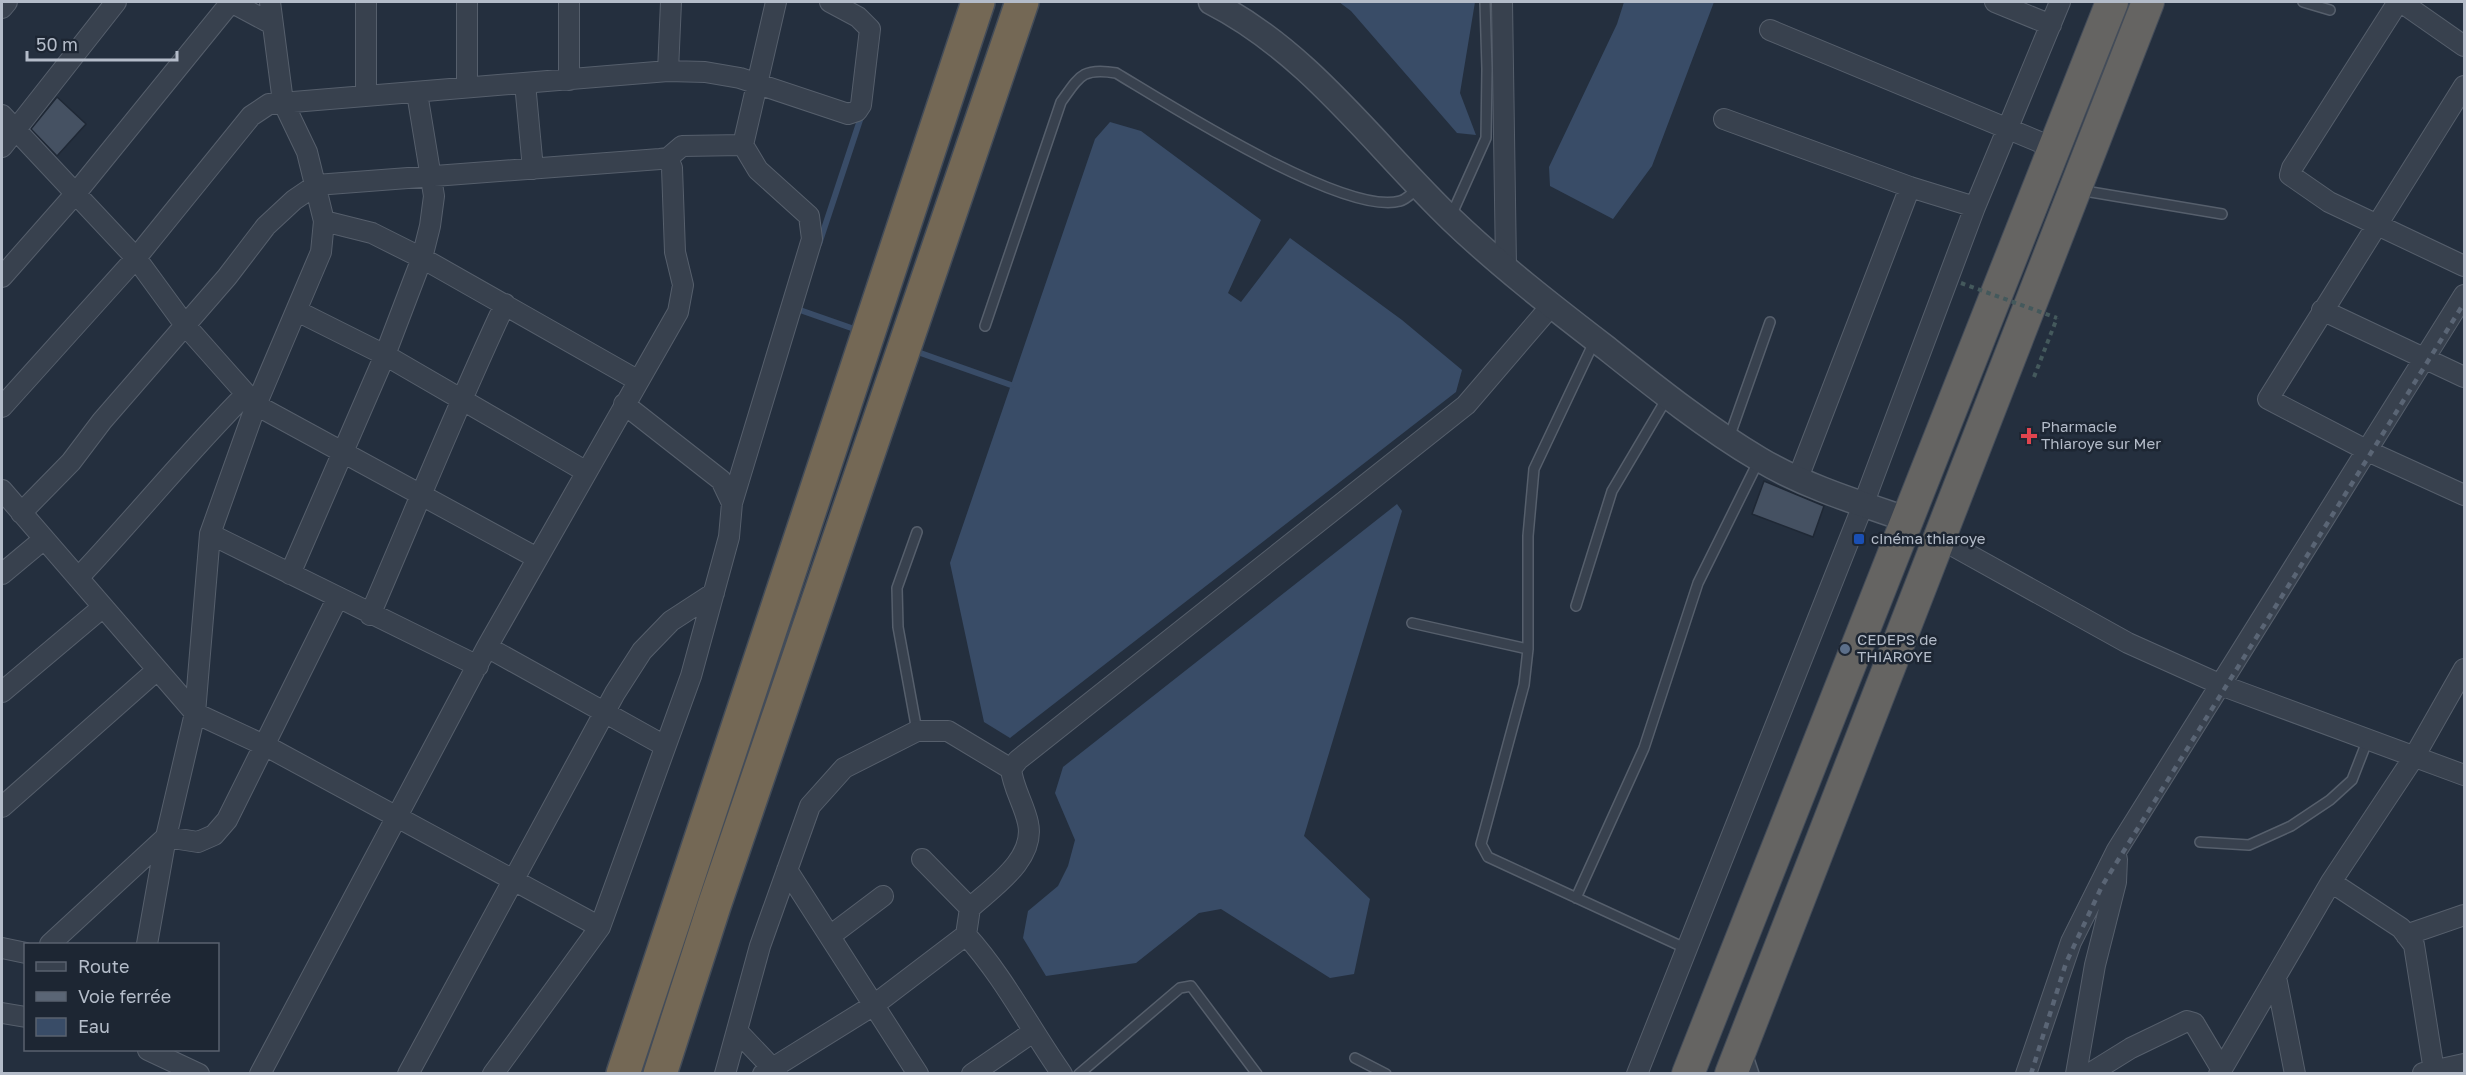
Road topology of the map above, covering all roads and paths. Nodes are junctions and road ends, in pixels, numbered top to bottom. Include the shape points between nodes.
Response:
1 (6, 2) edge
2 (116, 2) edge
3 (231, 2) edge
4 (270, 2) edge
5 (366, 2) edge
6 (467, 2) edge
7 (569, 2) edge
8 (671, 2) edge
9 (776, 2) edge
10 (830, 2) edge
11 (978, 2) edge
12 (1022, 2) edge
13 (1211, 2) edge
14 (1485, 2) edge
15 (1502, 2) edge
16 (1995, 2) edge
17 (2060, 2) edge
18 (2112, 2) edge
19 (2148, 2) edge
20 (2303, 2) edge
21 (2400, 2) edge
22 (2, 8) edge
23 (2330, 10) dead end
24 (272, 24) junction
25 (2051, 25) junction
26 (1770, 30) dead end
27 (2464, 46) edge
28 (668, 71) junction
29 (569, 80) junction
30 (525, 83) junction
31 (758, 85) junction
32 (2464, 86) edge
33 (467, 87) junction
34 (417, 93) junction
35 (366, 94) junction
36 (283, 102) junction
37 (2, 115) edge
38 (1724, 118) dead end
39 (17, 129) junction
40 (2006, 130) junction
41 (743, 146) junction
42 (2, 147) edge
43 (2054, 148) junction
44 (668, 158) junction
45 (533, 169) junction
46 (431, 175) junction
47 (316, 185) junction
48 (1420, 186) junction
49 (1910, 187) junction
50 (2074, 189) junction
51 (76, 193) junction
52 (1975, 207) junction
53 (2222, 214) dead end
54 (1450, 218) junction
55 (324, 222) junction
56 (2377, 224) junction
57 (136, 258) junction
58 (422, 258) junction
59 (1506, 266) junction
60 (2464, 266) edge
61 (2, 277) edge
62 (1961, 282) dead end
63 (2464, 295) edge
64 (504, 304) junction
65 (1551, 306) junction
66 (297, 310) junction
67 (2322, 310) junction
68 (1770, 322) dead end
69 (185, 325) junction
70 (985, 326) dead end
71 (1595, 340) junction
72 (385, 355) junction
73 (2426, 358) junction
74 (2034, 377) dead end
75 (2464, 377) edge
76 (637, 380) junction
77 (1668, 397) junction
78 (461, 398) junction
79 (251, 399) junction
80 (624, 404) junction
81 (2, 407) edge
82 (1729, 438) junction
83 (2367, 450) junction
84 (344, 452) junction
85 (1759, 459) junction
86 (585, 471) junction
87 (1798, 478) junction
88 (2, 490) edge
89 (422, 495) junction
90 (2464, 495) edge
91 (732, 504) junction
92 (1863, 505) junction
93 (21, 513) junction
94 (1906, 519) junction
95 (917, 532) dead end
96 (210, 534) junction
97 (1937, 537) junction
98 (44, 539) junction
99 (537, 558) junction
100 (2, 574) edge
101 (290, 574) junction
102 (78, 578) junction
103 (714, 593) junction
104 (338, 597) junction
105 (1576, 606) dead end
106 (103, 607) junction
107 (370, 615) junction
108 (1412, 622) dead end
109 (487, 647) junction
110 (1528, 649) junction
111 (477, 666) junction
112 (2464, 669) edge
113 (157, 670) junction
114 (2221, 685) junction
115 (2, 692) edge
116 (604, 712) junction
117 (195, 713) junction
118 (917, 731) junction
119 (2368, 739) junction
120 (266, 746) junction
121 (665, 746) junction
122 (2414, 756) junction
123 (1011, 769) junction
124 (2464, 775) edge
125 (2, 807) edge
126 (396, 819) junction
127 (166, 837) junction
128 (2199, 842) dead end
129 (2117, 850) junction
130 (922, 859) dead end
131 (787, 870) junction
132 (514, 882) junction
133 (2331, 882) junction
134 (883, 896) dead end
135 (1576, 898) junction
136 (970, 908) junction
137 (2464, 915) edge
138 (600, 927) junction
139 (966, 935) junction
140 (2406, 935) junction
141 (830, 936) junction
142 (52, 943) edge
143 (147, 943) edge
144 (2, 948) edge
145 (1685, 948) junction
146 (24, 953) edge
147 (2276, 977) junction
148 (874, 1005) junction
149 (2, 1013) edge
150 (24, 1017) edge
151 (737, 1031) junction
152 (1033, 1032) junction
153 (1743, 1040) junction
154 (150, 1051) edge
155 (1355, 1058) dead end
156 (2464, 1064) edge
157 (771, 1072) edge
158 (2221, 1072) edge
159 (2428, 1072) edge
160 (196, 1073) edge
161 (260, 1074) edge
162 (408, 1074) edge
163 (493, 1074) edge
164 (623, 1074) edge
165 (660, 1074) edge
166 (725, 1074) edge
167 (918, 1074) edge
168 (972, 1074) edge
169 (1062, 1074) edge
170 (1079, 1074) edge
171 (1257, 1074) edge
172 (1386, 1074) edge
173 (1637, 1074) edge
174 (1688, 1074) edge
175 (1731, 1074) edge
176 (1754, 1074) edge
177 (2026, 1074) edge
178 (2076, 1074) edge
179 (2089, 1074) edge
180 (2295, 1074) edge

1 - 22 street
2 - 39 street
3 - 24 street
3 - 51 street
4 - 24 street
5 - 35 street
6 - 33 street
7 - 29 street
8 - 28 street
9 - 31 street
10 - 31 street via 869,26 861,105 857,111 848,114
11 - 164 highway
12 - 165 highway via 717,895
13 - 48 street via 1239,16 1318,80
14 - 54 lane via 1486,138
15 - 59 street
16 - 25 street
17 - 25 street
18 - 43 highway
19 - 50 highway
20 - 23 lane
21 - 27 street
21 - 56 street via 2290,175 2329,202
24 - 36 street
25 - 40 street
26 - 40 street
28 - 29 street
28 - 31 street via 705,72
29 - 30 street
30 - 33 street
30 - 45 street
31 - 41 street
32 - 56 street
33 - 34 street
34 - 35 street
34 - 46 street
35 - 36 street
36 - 47 street via 307,152
36 - 57 street via 269,104 251,116
37 - 39 street
38 - 49 street
39 - 42 street
39 - 51 street
40 - 43 street
40 - 52 street
41 - 44 street via 682,146
41 - 91 street via 758,170 809,216 812,239
43 - 94 highway
44 - 45 street
44 - 76 street via 672,168 675,252 683,285 678,312
45 - 46 street
46 - 47 street
46 - 58 street via 434,196
47 - 55 street
47 - 69 street via 266,226
48 - 54 street
48 - 70 lane via 1401,201 1382,202 1342,194 1270,161 1116,73 1098,70 1082,74 1061,102
49 - 52 street
49 - 87 street
50 - 53 lane
50 - 97 highway
51 - 57 street
51 - 61 street
52 - 92 street
54 - 59 street
55 - 58 street via 372,233
55 - 66 street via 321,252
56 - 60 street
56 - 67 street
57 - 69 street
57 - 81 street
58 - 64 street
58 - 72 street
59 - 65 street
62 - 74 path, bridge via 2057,318
63 - 73 street
64 - 76 street
64 - 78 street
65 - 71 street
65 - 123 street via 1466,405
66 - 72 street
66 - 79 street
67 - 73 street
67 - 83 street via 2268,399
68 - 82 lane
69 - 79 street
69 - 93 street via 71,462
71 - 77 street
71 - 110 lane via 1534,469 1528,536
72 - 78 street
72 - 84 street
73 - 75 street
73 - 83 street
76 - 80 street
77 - 82 street
77 - 105 lane via 1612,491
78 - 86 street
78 - 89 street
79 - 84 street
79 - 96 street
79 - 102 street via 206,434
80 - 86 street
80 - 91 street via 721,480
82 - 85 street
83 - 90 street
83 - 114 street
84 - 89 street
84 - 101 street
85 - 87 street
85 - 135 lane via 1698,583 1644,748
86 - 99 street
87 - 92 street
88 - 93 street
89 - 99 street
89 - 107 street
91 - 103 street via 729,537
92 - 94 street
92 - 145 street
93 - 98 street
94 - 174 highway
95 - 118 lane via 897,588 898,627
96 - 101 street
96 - 117 street
97 - 114 street via 2128,643
97 - 153 highway
98 - 100 street
98 - 102 street
99 - 109 street
101 - 104 street
102 - 106 street
103 - 116 street via 670,621 642,651
103 - 121 street via 691,676
104 - 107 street
104 - 120 street
106 - 113 street
106 - 115 street
107 - 111 street
108 - 110 lane
109 - 111 street
109 - 116 street
110 - 135 lane via 1524,685 1481,844 1488,858
111 - 126 street
112 - 122 street
113 - 117 street
113 - 125 street
114 - 119 street
114 - 129 street
116 - 121 street
116 - 132 street
117 - 120 street
117 - 127 street
118 - 123 street via 948,731
118 - 131 street via 844,768 810,806
119 - 122 street
119 - 128 lane via 2352,780 2291,826 2249,845
120 - 126 street
120 - 127 street via 227,820 214,836 198,842
121 - 138 street
122 - 124 street
122 - 133 street
123 - 136 street via 1029,825 1024,853
126 - 132 street
126 - 161 street
127 - 142 street
127 - 143 street
129 - 177 street via 2072,942
129 - 178 street via 2116,882 2095,965
130 - 136 street
131 - 141 street
131 - 151 street via 760,946
132 - 138 street
132 - 162 street
133 - 140 street
133 - 147 street
134 - 141 street
135 - 145 lane
136 - 139 street
137 - 140 street
138 - 163 street
139 - 148 street
139 - 152 street via 992,963
140 - 159 street via 2414,945
141 - 148 street
144 - 146 street
145 - 173 street
147 - 158 street
147 - 180 street
148 - 157 street
148 - 167 street
149 - 150 street
151 - 157 street
151 - 166 street
152 - 168 street
152 - 169 street
153 - 175 highway
153 - 176 lane
154 - 160 street
155 - 172 lane
156 - 159 street
158 - 179 street via 2194,1023 2187,1021
170 - 171 lane via 1180,988 1191,986

